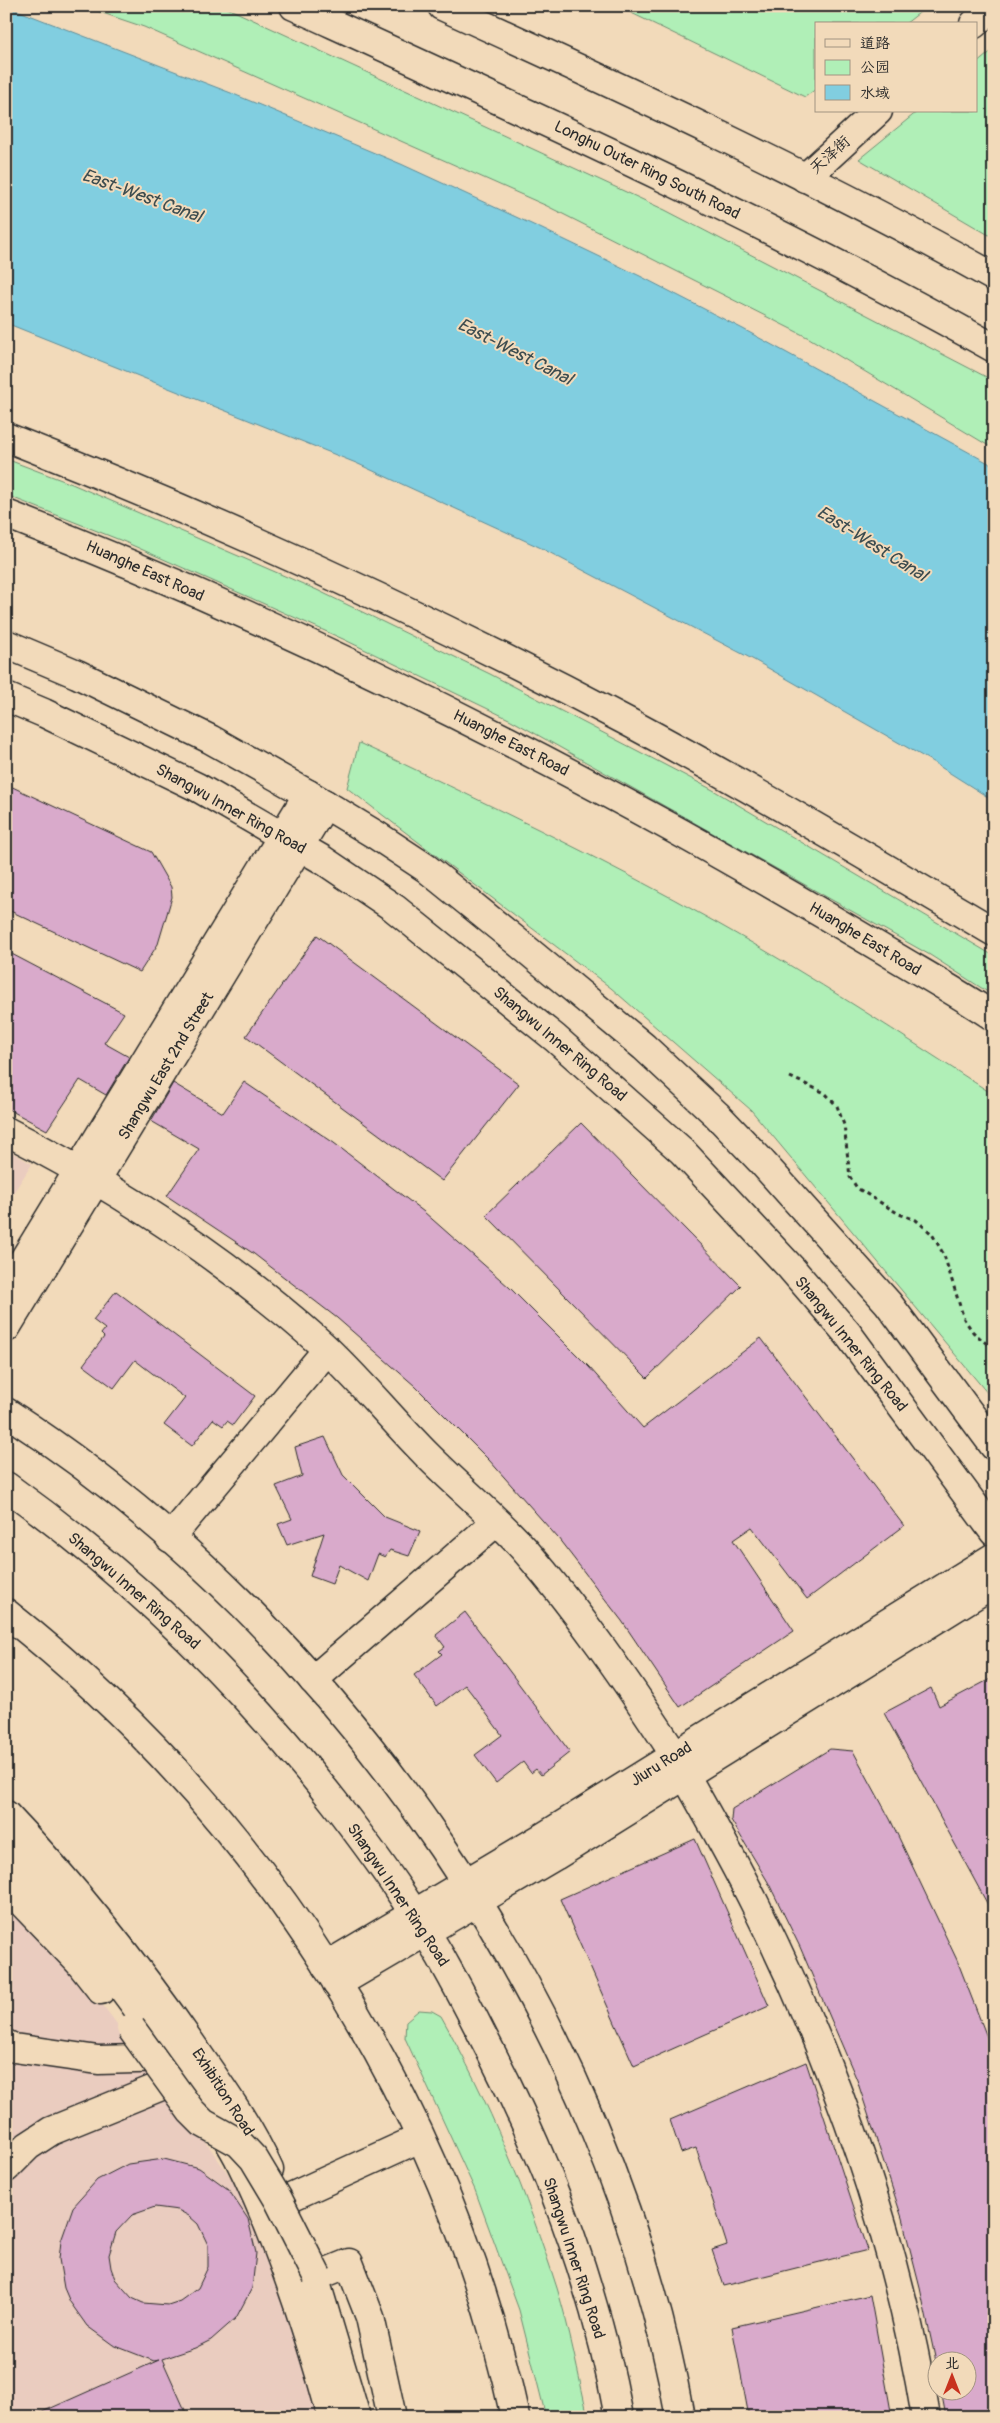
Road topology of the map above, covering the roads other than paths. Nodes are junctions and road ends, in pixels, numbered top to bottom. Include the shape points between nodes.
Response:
1 (294, 6) edge
2 (442, 6) edge
3 (993, 6) edge
4 (976, 22) edge
5 (877, 112) edge
6 (805, 178) junction
7 (994, 277) edge
8 (994, 348) edge
9 (6, 437) edge
10 (6, 514) edge
11 (6, 644) edge
12 (6, 697) edge
13 (317, 799) junction
14 (291, 841) junction
15 (994, 932) edge
16 (994, 1017) edge
17 (6, 1131) edge
18 (87, 1176) junction
19 (6, 1289) edge
20 (6, 1328) edge
21 (327, 1350) junction
22 (6, 1412) edge
23 (994, 1446) edge
24 (6, 1486) edge
25 (496, 1522) junction
26 (994, 1532) edge
27 (170, 1538) junction
28 (994, 1557) edge
29 (994, 1583) edge
30 (6, 1613) edge
31 (313, 1680) junction
32 (680, 1765) junction
33 (6, 1815) edge
34 (6, 1849) edge
35 (6, 1886) edge
36 (472, 1892) junction
37 (419, 1924) junction
38 (332, 1975) junction
39 (6, 2044) edge
40 (179, 2067) junction
41 (420, 2138) junction
42 (6, 2168) edge
43 (282, 2201) junction
44 (332, 2417) edge
45 (356, 2417) edge
46 (392, 2417) edge
47 (515, 2417) edge
48 (618, 2417) edge
49 (680, 2417) edge
50 (926, 2417) edge

1 - 8 street, Longhu Outer Ring South Road via 707,197 884,286
2 - 6 street via 641,97
3 - 4 street
5 - 6 street, 天泽街
6 - 7 street
9 - 15 street via 248,538 475,644 632,724 789,810
10 - 16 street, Huanghe East Road via 218,604 452,712 762,877
11 - 13 street via 77,674 210,739
12 - 14 street, Shangwu Inner Ring Road via 197,787
13 - 14 street, Shangwu East 2nd Street
13 - 23 street via 376,834 433,874 588,1000 717,1115 888,1303
14 - 18 street, Shangwu East 2nd Street
14 - 26 street, Shangwu Inner Ring Road via 402,914 562,1044 682,1151 848,1334
17 - 18 street
18 - 19 street, Shangwu East 2nd Street
18 - 20 street, Shangwu East 2nd Street
18 - 21 street via 126,1198 222,1263
21 - 25 street
21 - 27 street
22 - 27 street via 75,1460
24 - 37 street, Shangwu Inner Ring Road via 134,1587 239,1689 349,1822
25 - 31 street
25 - 32 street via 523,1548 592,1633
27 - 31 street via 244,1607
28 - 32 street, Jiuru Road
29 - 32 street, Jiuru Road
30 - 38 street via 85,1679 164,1757 268,1883
31 - 36 street via 398,1785
32 - 36 street, Jiuru Road
32 - 50 street via 757,1908 801,2002 840,2099 873,2197 901,2298
33 - 43 street, Exhibition Road via 101,1922 143,1975 228,2095 258,2146
34 - 40 street, Exhibition Road via 83,1936
35 - 46 street, bridge via 79,1962 191,2111 203,2123 239,2143 254,2159 317,2276 349,2262 370,2317
36 - 37 street, Jiuru Road
36 - 49 street via 506,1948 561,2055 607,2161 664,2335
37 - 38 street, Jiuru Road
37 - 48 street, Shangwu Inner Ring Road via 452,1977 506,2082 550,2183 605,2350
38 - 41 street via 363,2026
39 - 40 street via 14,2048 98,2060
40 - 42 street via 51,2131 28,2146
40 - 44 street, Exhibition Road via 238,2157 295,2294
41 - 43 street
41 - 47 street via 476,2276 506,2375
43 - 45 street, Exhibition Road via 317,2286

